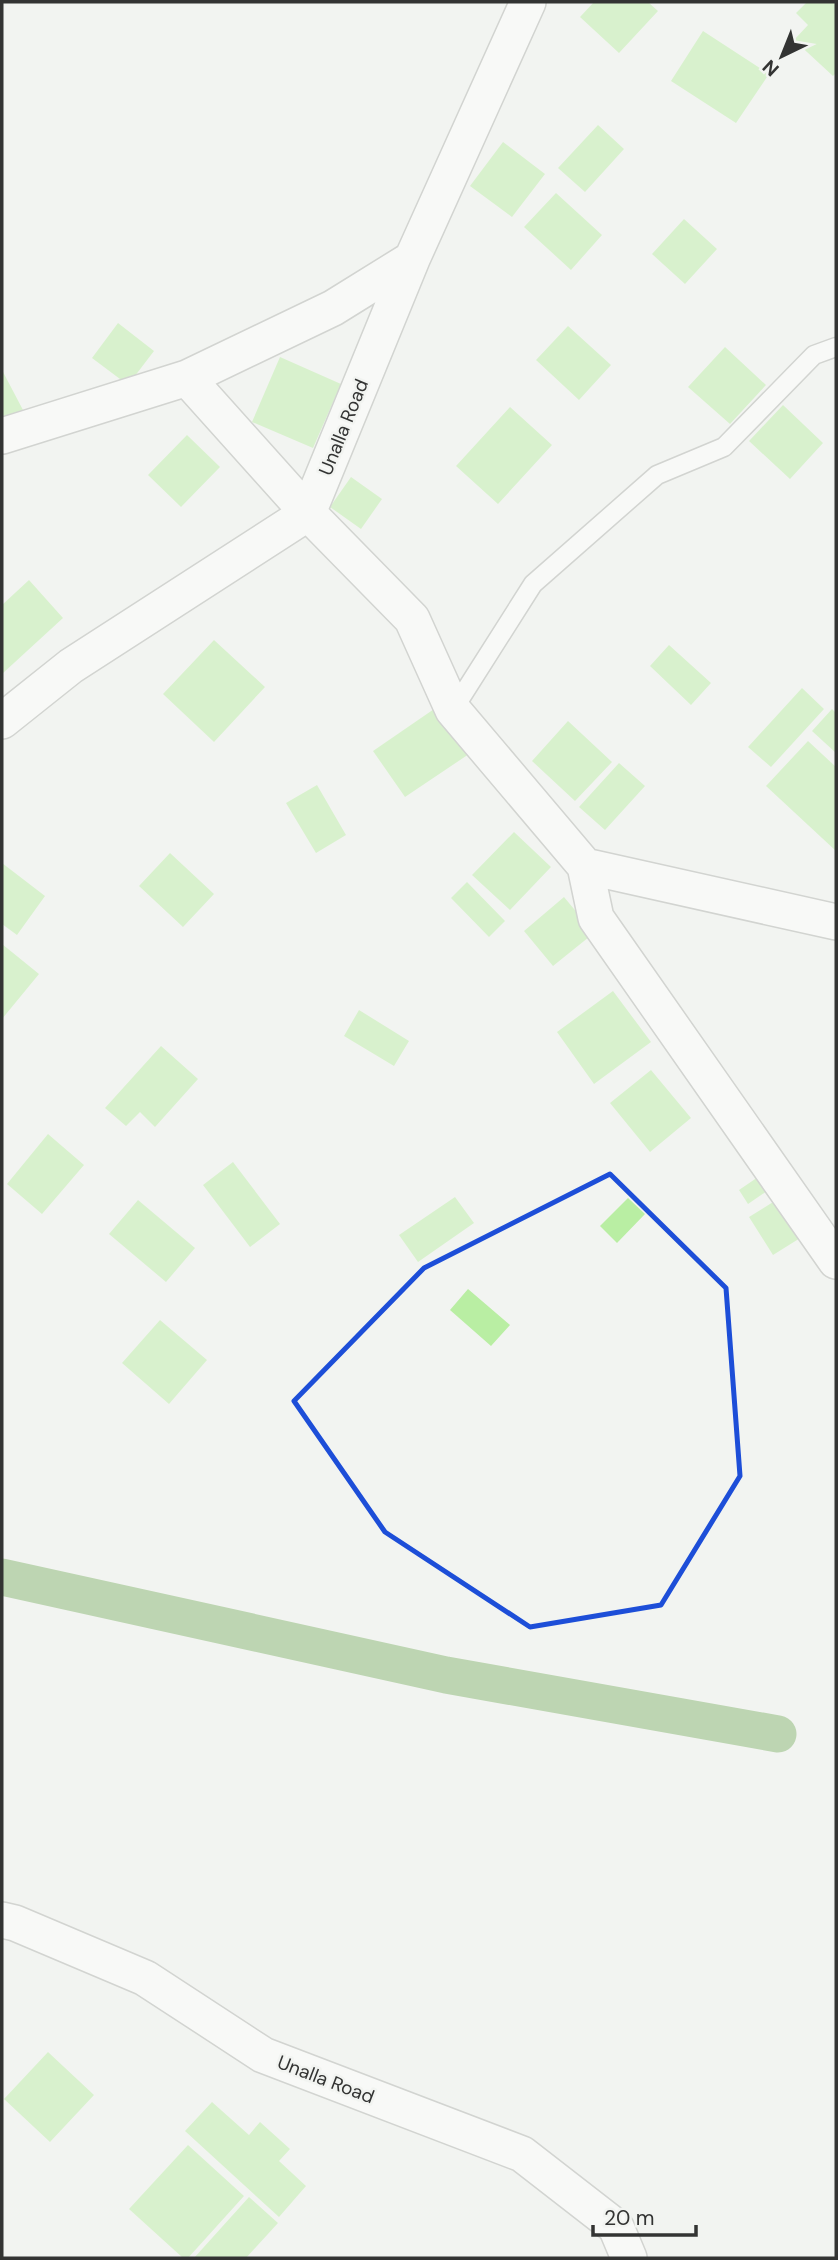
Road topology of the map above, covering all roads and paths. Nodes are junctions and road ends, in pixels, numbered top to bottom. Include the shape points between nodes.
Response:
1 (528, 2) edge
2 (412, 259) junction
3 (836, 347) edge
4 (187, 378) junction
5 (2, 436) edge
6 (308, 513) junction
7 (453, 710) junction
8 (2, 721) edge
9 (585, 866) junction
10 (836, 922) edge
11 (836, 1261) edge
12 (2, 1920) edge
13 (629, 2258) edge

1 - 2 street, Unalla Road
2 - 4 street via 333,308
2 - 6 street, Unalla Road
3 - 7 lane via 814,355 724,447 657,475 533,584
4 - 5 street
4 - 6 street
6 - 7 street via 412,619
6 - 8 street via 71,666
7 - 9 street
9 - 10 street
9 - 11 street via 596,918
12 - 13 street, Unalla Road via 145,1978 263,2055 522,2154 616,2227

